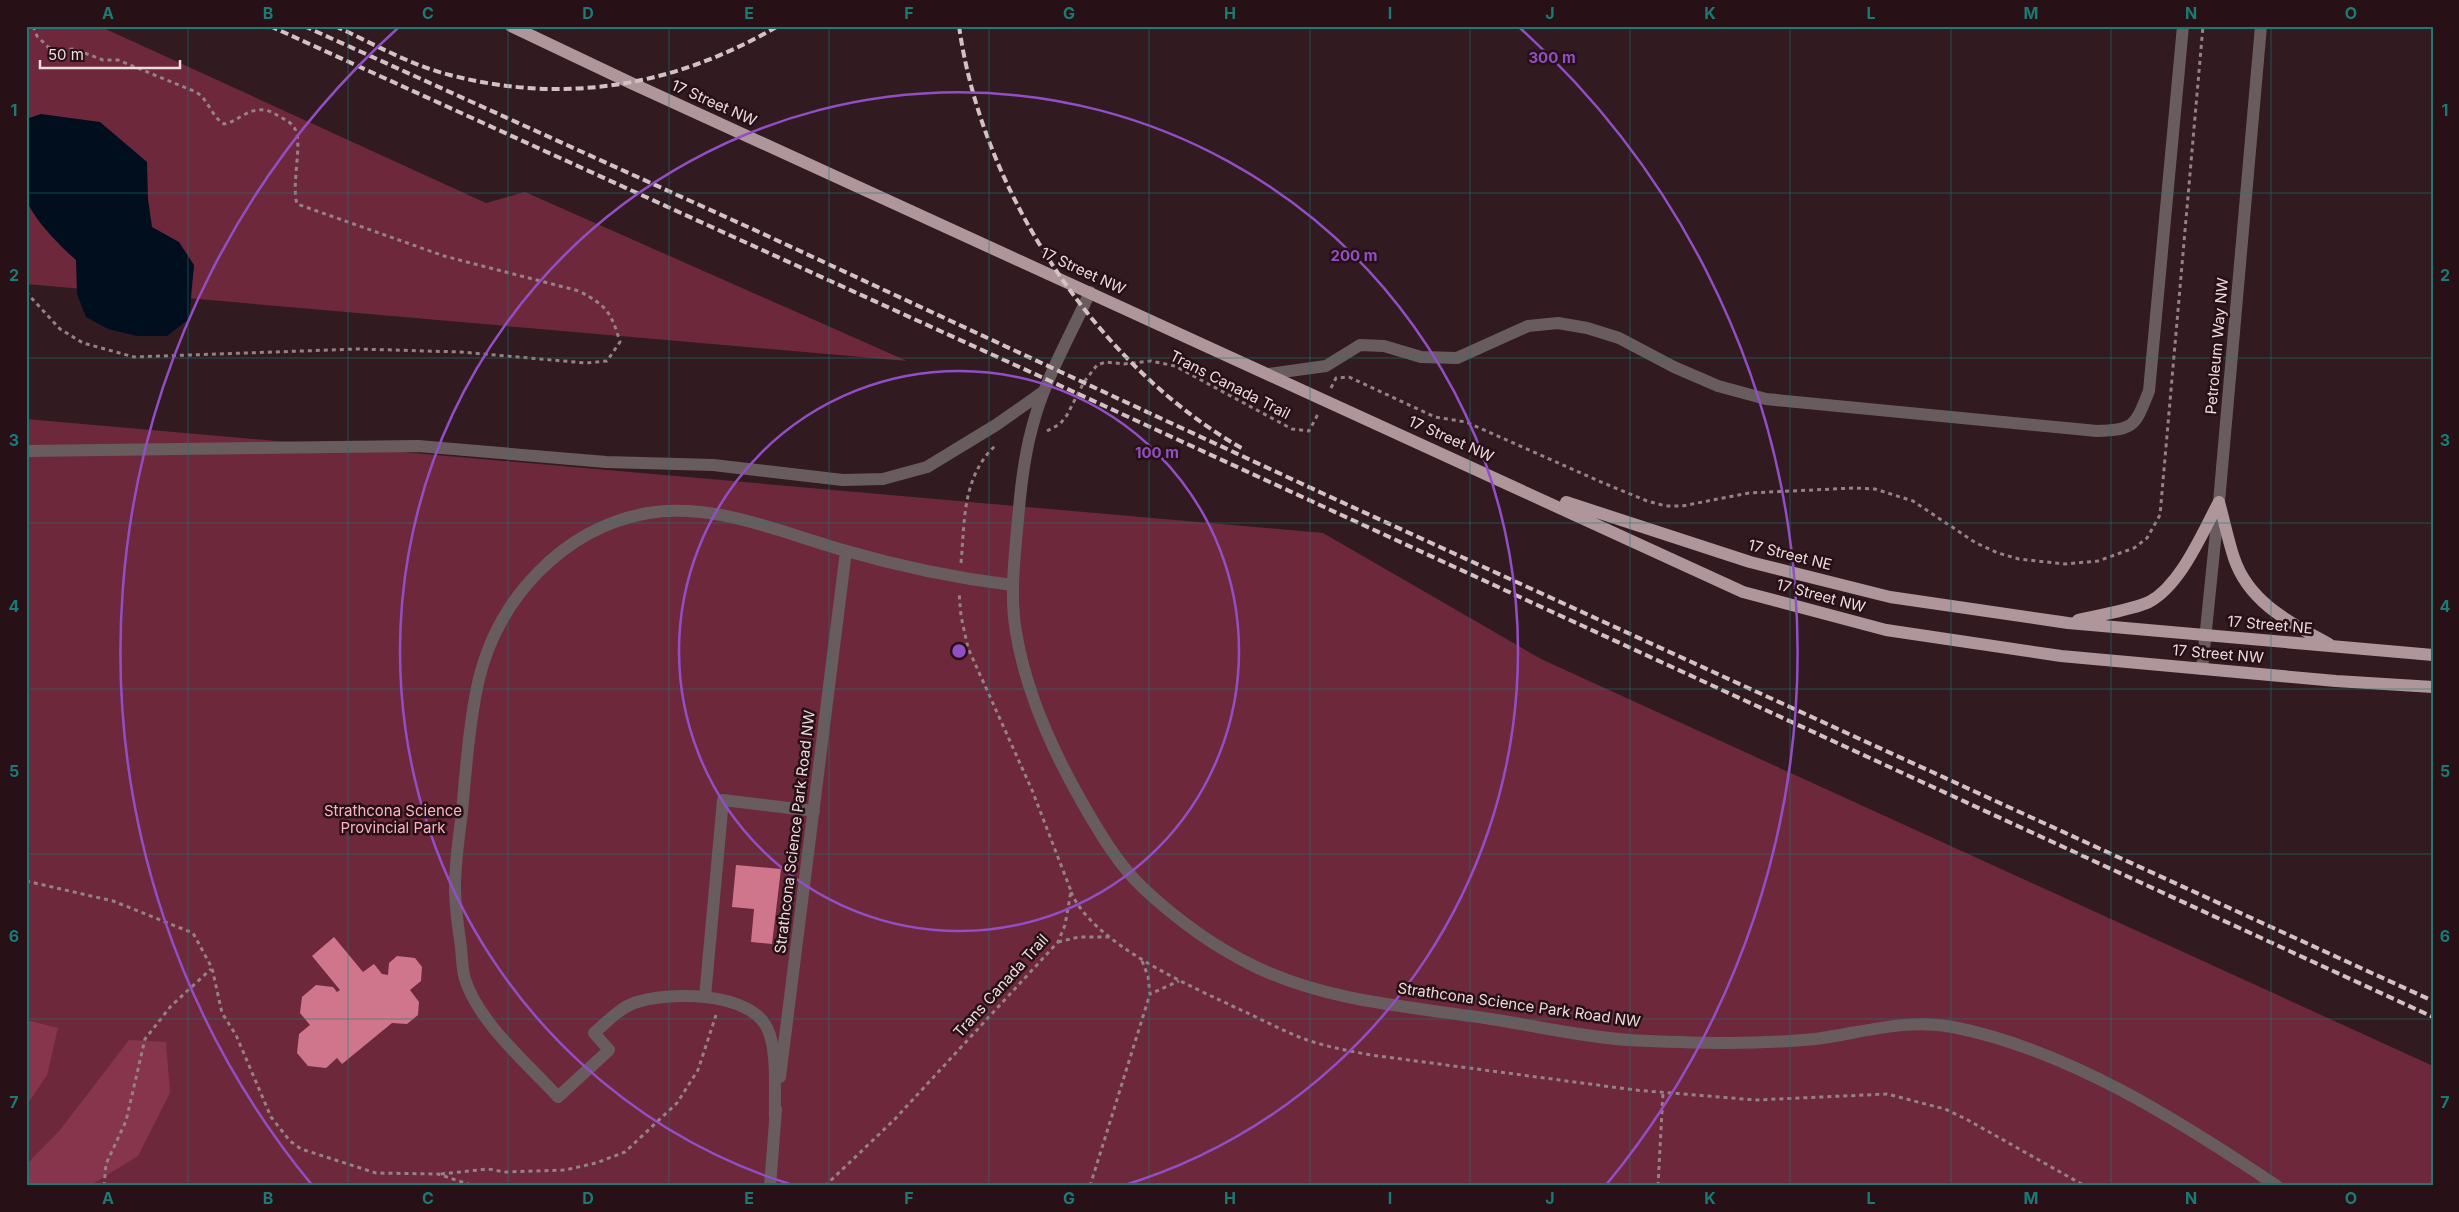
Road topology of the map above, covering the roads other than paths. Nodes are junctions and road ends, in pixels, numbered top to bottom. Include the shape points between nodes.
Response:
1 (512, 26) edge
2 (2183, 26) edge
3 (2261, 26) edge
4 (1090, 292) junction
5 (1268, 374) junction
6 (1042, 392) junction
7 (26, 442) edge
8 (41, 450) junction
9 (26, 451) edge
10 (1512, 484) junction
11 (2219, 502) junction
12 (846, 551) junction
13 (1012, 585) junction
14 (2068, 623) junction
15 (2204, 636) junction
16 (2332, 646) junction
17 (2433, 654) edge
18 (2202, 669) junction
19 (2433, 687) edge
20 (814, 811) junction
21 (704, 997) junction
22 (775, 1118) junction
23 (770, 1186) edge
24 (2277, 1186) edge

1 - 4 main road, 17 Street NW
2 - 5 street via 2149,391 2137,419 2124,430 2097,431 1766,399 1718,386 1619,338 1558,323 1528,326 1458,358 1421,357 1384,346 1360,345 1326,366
3 - 11 street, Petroleum Way NW
4 - 5 main road, 17 Street NW
4 - 6 street, Strathcona Science Park Road NW
5 - 10 main road, 17 Street NW
6 - 8 street via 996,426 928,467 883,479 843,480 713,465 606,462 418,446
6 - 13 street, Strathcona Science Park Road NW via 1030,433 1021,486
7 - 8 street
8 - 9 street
10 - 14 main road, 17 Street NE via 1759,565 1890,597
10 - 18 main road, 17 Street NW via 1743,592 1858,623 2061,656
11 - 14 main road via 2165,591 2148,602
11 - 15 street, Petroleum Way NW
11 - 16 main road via 2234,560 2248,585 2264,605
12 - 13 street, Strathcona Science Park Road NW via 960,578
12 - 20 street, Strathcona Science Park Road NW
12 - 21 street, Strathcona Science Park Road NW via 691,509 613,521 573,542 541,567 518,594 492,643 479,681 467,758 455,888 465,977 474,1000 490,1024 558,1097 609,1050 594,1034 614,1015 633,1003 656,998
13 - 24 street, Strathcona Science Park Road NW via 1015,628 1024,673 1049,741 1107,845 1139,884 1171,913 1216,946 1260,969 1332,993 1624,1040 1770,1042 1898,1025 1952,1026 2055,1058 2125,1093
14 - 15 main road, 17 Street NW
15 - 16 main road, 17 Street NE
15 - 18 street, Petroleum Way NW
16 - 17 main road
18 - 19 main road, 17 Street NW
20 - 21 street via 723,800
20 - 22 street, Strathcona Science Park Road NW
21 - 22 street, Strathcona Science Park Road NW via 730,1001 756,1014 768,1029 773,1057
22 - 23 street, Strathcona Science Park Road NW

